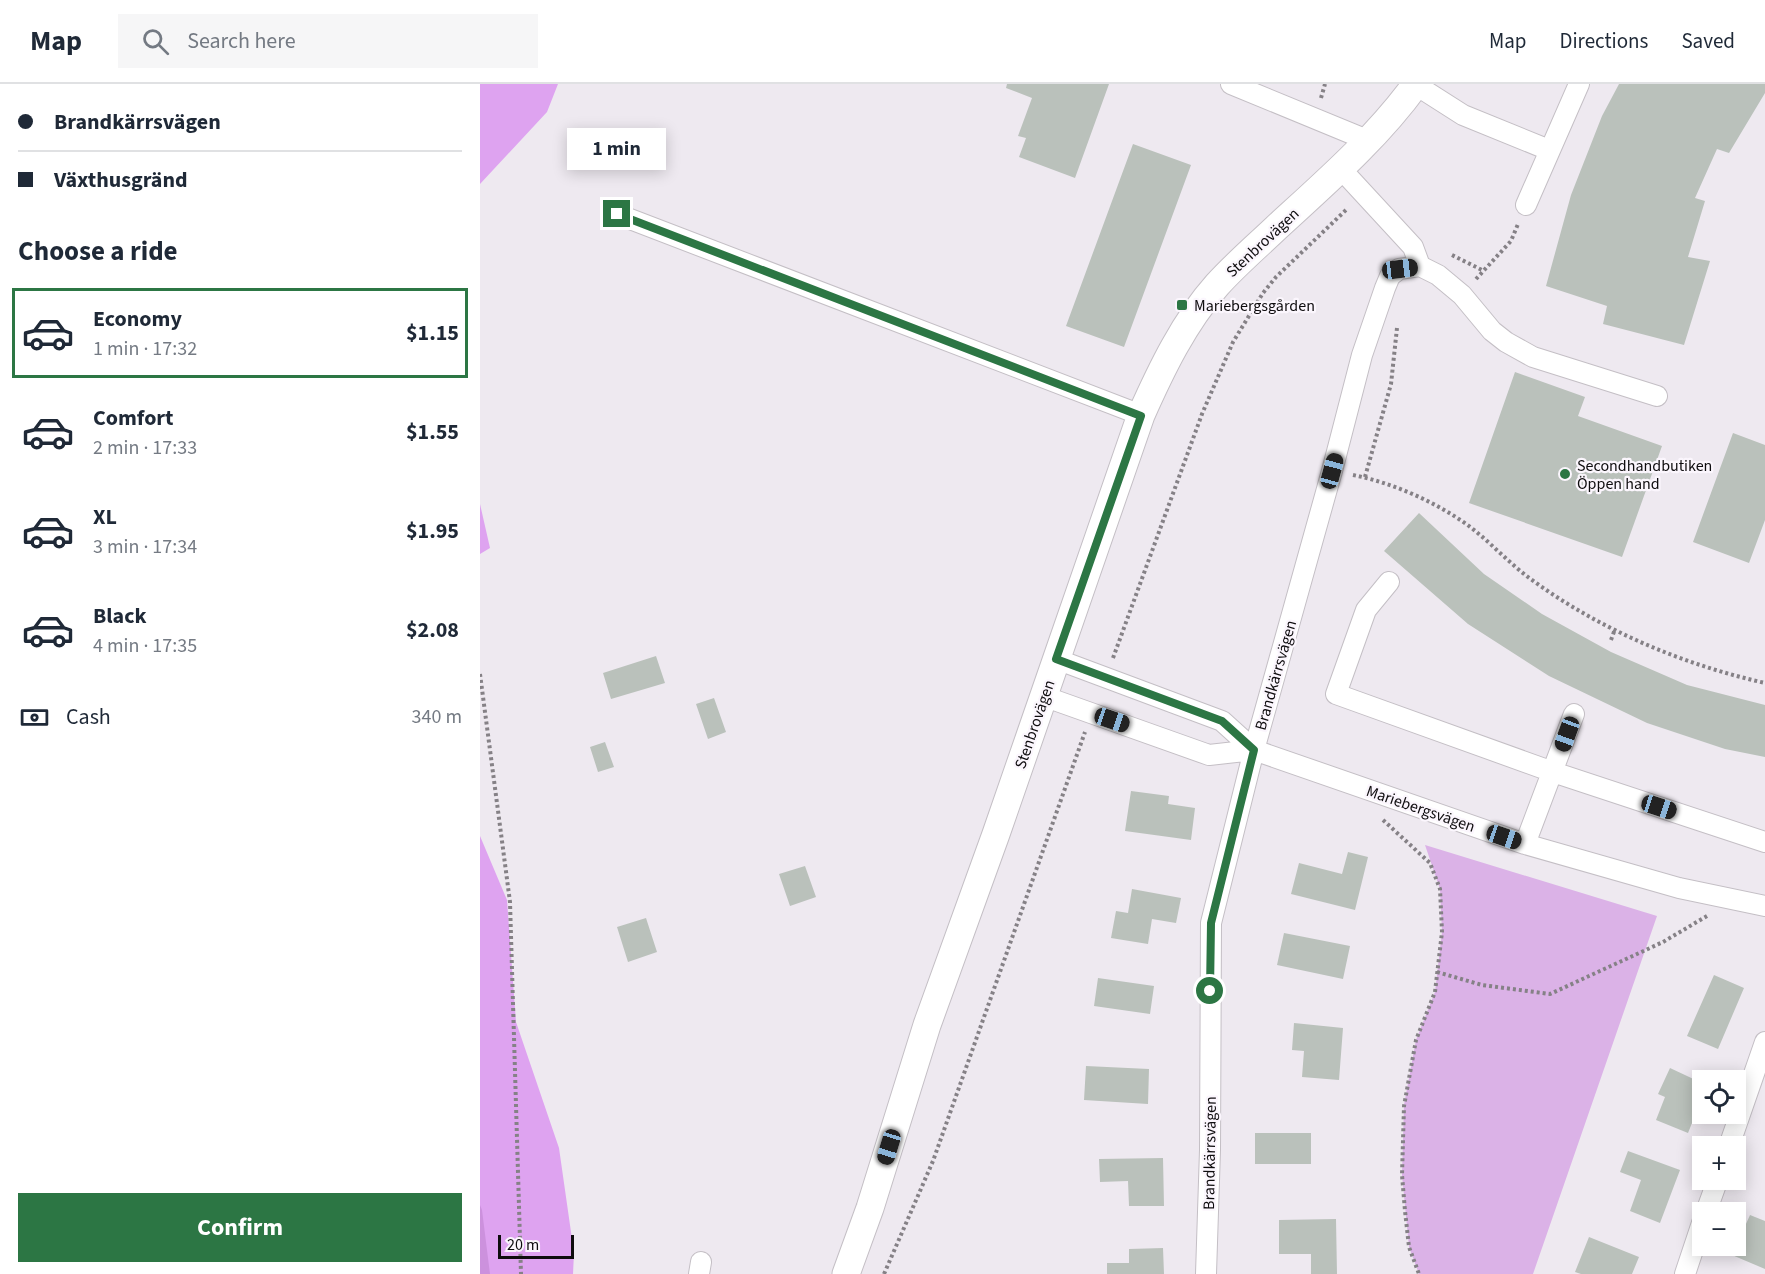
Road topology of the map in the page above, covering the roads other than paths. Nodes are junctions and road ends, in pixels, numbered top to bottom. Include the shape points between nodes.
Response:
1 (1231, 84) edge
2 (1416, 84) edge
3 (1579, 84) edge
4 (1367, 140) junction
5 (1549, 150) junction
6 (1341, 169) junction
7 (1526, 205) road end
8 (617, 214) dead end
9 (1420, 266) junction
10 (1657, 396) dead end
11 (1141, 416) junction
12 (1389, 582) dead end
13 (1056, 659) junction
14 (1043, 696) junction
15 (1574, 714) dead end
16 (1254, 750) junction
17 (1553, 772) junction
18 (1765, 842) edge
19 (1526, 844) junction
20 (1765, 906) edge
21 (1765, 1042) edge
22 (1761, 1064) edge
23 (1733, 1136) edge
24 (1692, 1253) edge
25 (846, 1274) edge
26 (1206, 1274) edge
27 (1685, 1274) edge

1 - 4 street
2 - 4 street, Stenbrovägen
2 - 5 street via 1463,115
3 - 5 street
4 - 6 street, Stenbrovägen
5 - 7 street
6 - 9 street via 1413,248
6 - 11 street, Stenbrovägen via 1216,286 1175,346
8 - 11 street
9 - 10 street via 1438,275 1462,296 1492,331 1533,357
9 - 16 street, Brandkärrsvägen via 1400,269 1390,276 1384,288 1362,355
11 - 13 street, Stenbrovägen
12 - 17 street via 1366,610 1336,694
13 - 14 street, Stenbrovägen
13 - 16 street, Mariebergsvägen via 1222,721
14 - 16 street, Mariebergsvägen via 1209,755
14 - 25 street, Stenbrovägen via 927,1025
15 - 17 street
16 - 19 street, Mariebergsvägen
16 - 26 street, Brandkärrsvägen via 1211,923
17 - 18 street
17 - 19 street
19 - 20 street, Mariebergsvägen via 1679,888
21 - 22 street
22 - 23 street
24 - 27 street

